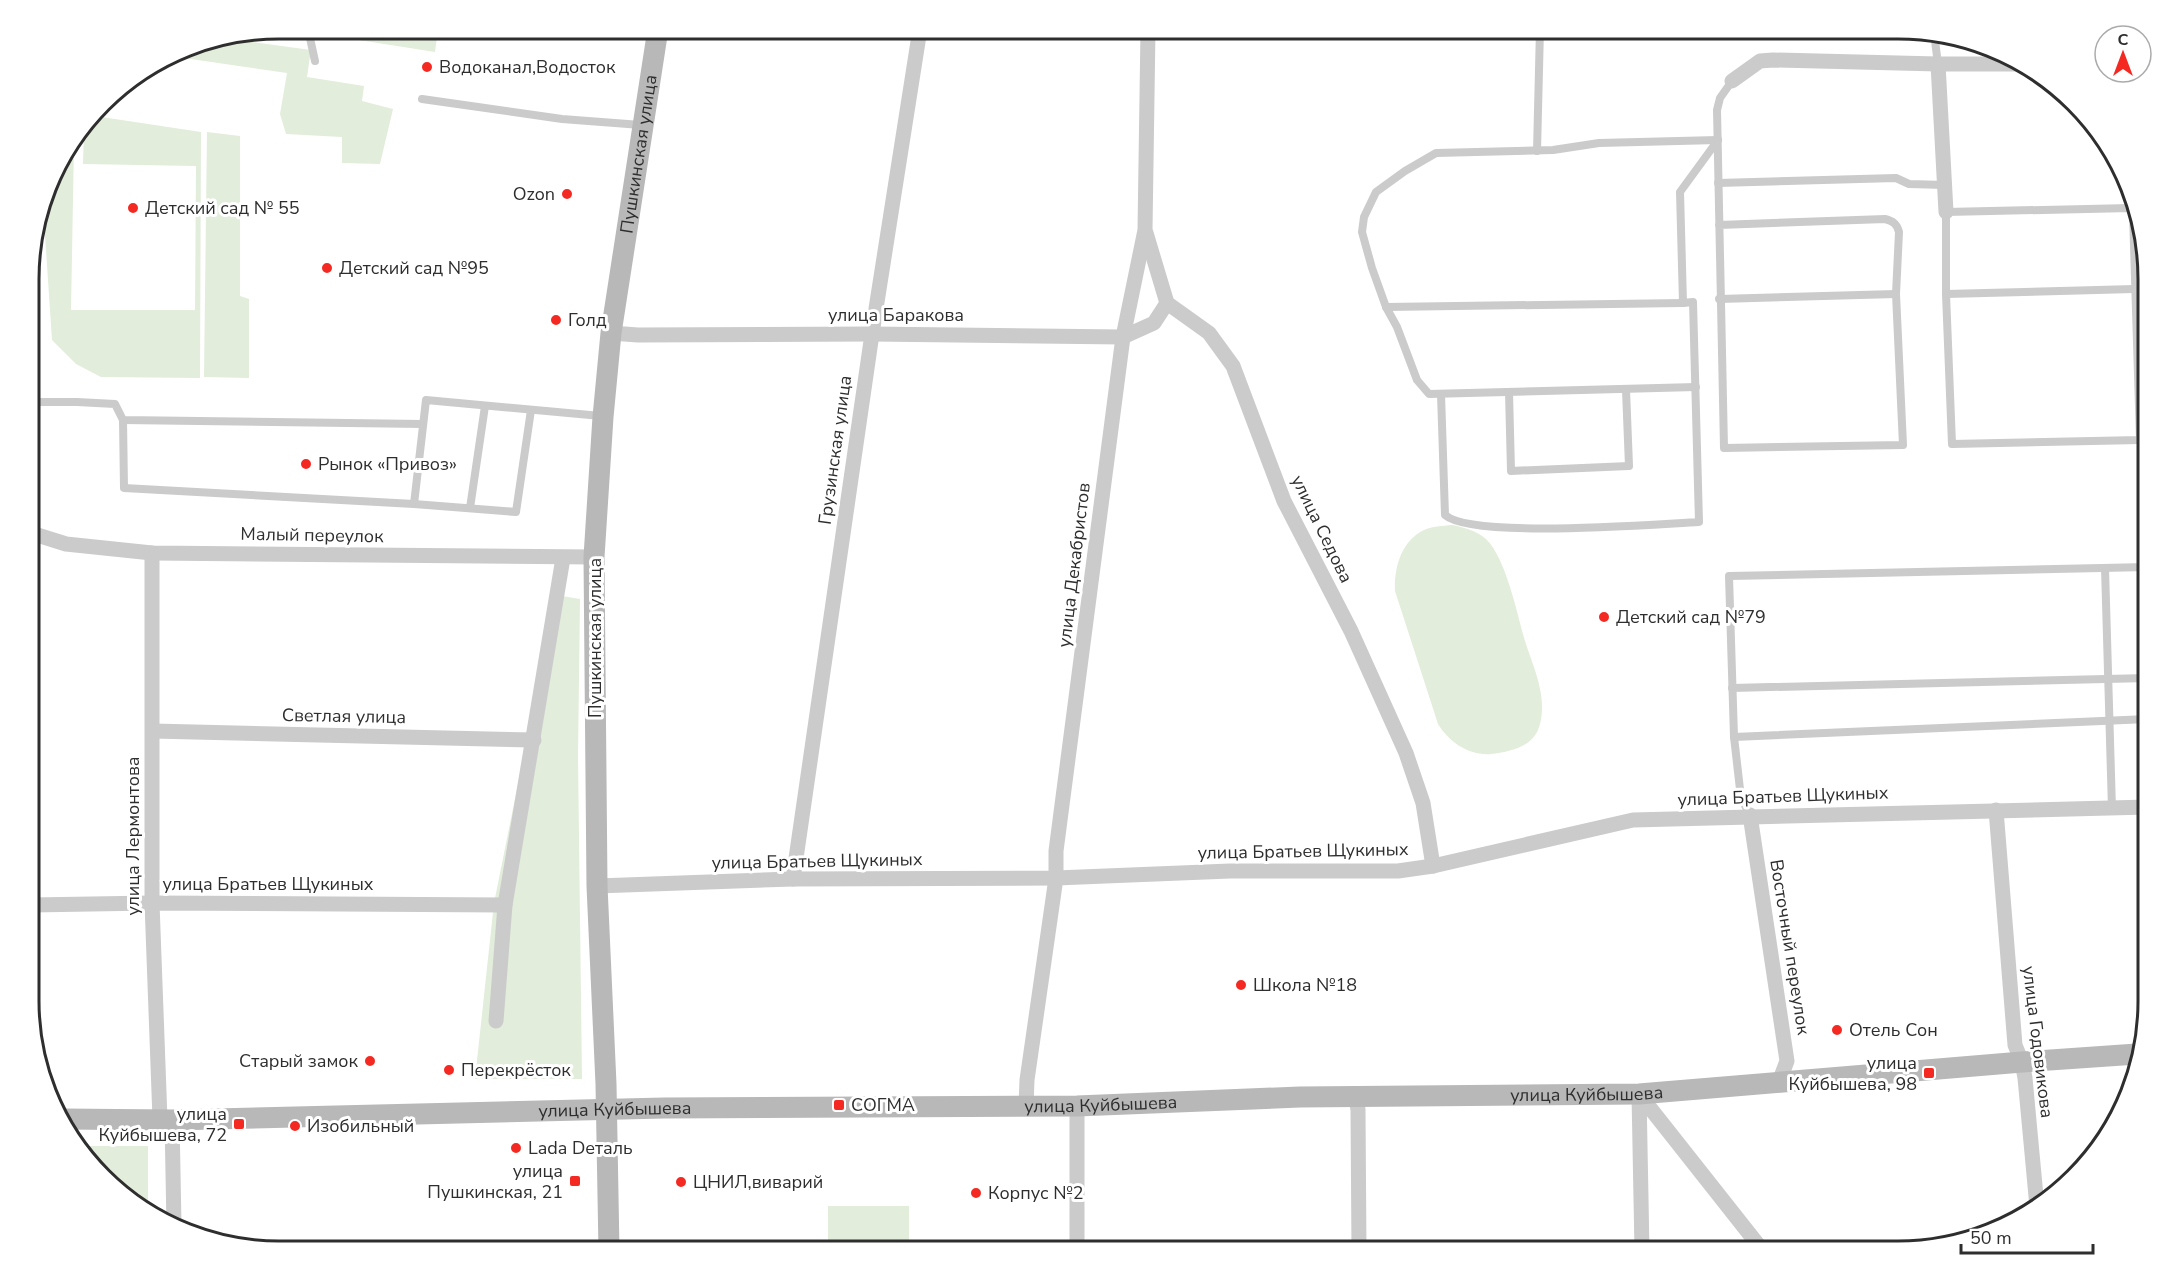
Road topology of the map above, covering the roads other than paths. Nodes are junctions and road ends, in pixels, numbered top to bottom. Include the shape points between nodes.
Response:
1 (311, 39) edge
2 (656, 39) edge
3 (918, 39) edge
4 (1148, 39) edge
5 (1540, 39) edge
6 (1935, 42) edge
7 (315, 61) dead end
8 (1938, 64) junction
9 (2004, 64) edge
10 (1732, 81) joint
11 (422, 99) dead end
12 (642, 125) junction
13 (1718, 140) junction
14 (1538, 151) junction
15 (1719, 183) junction
16 (1945, 185) junction
17 (2127, 208) edge
18 (1946, 212) junction
19 (1719, 225) junction
20 (1145, 230) junction
21 (2133, 234) edge
22 (2134, 289) junction
23 (1896, 294) junction
24 (1946, 294) junction
25 (1719, 299) junction
26 (1167, 303) junction
27 (1683, 303) junction
28 (1386, 307) junction
29 (611, 333) junction
30 (872, 334) junction
31 (1123, 337) junction
32 (1696, 387) junction
33 (1626, 390) junction
34 (2138, 390) edge
35 (1509, 392) junction
36 (1441, 394) junction
37 (39, 402) edge
38 (485, 406) junction
39 (531, 410) junction
40 (603, 417) junction
41 (123, 420) junction
42 (423, 424) junction
43 (2138, 440) edge
44 (414, 504) junction
45 (470, 508) junction
46 (39, 535) edge
47 (152, 553) junction
48 (594, 557) junction
49 (563, 558) junction
50 (2138, 567) edge
51 (2105, 568) junction
52 (2138, 678) edge
53 (2107, 679) junction
54 (1732, 688) junction
55 (2138, 719) edge
56 (2110, 720) junction
57 (153, 731) junction
58 (1734, 737) junction
59 (534, 740) junction
60 (2138, 808) edge
61 (2112, 809) junction
62 (1996, 810) junction
63 (1750, 815) junction
64 (1433, 866) junction
65 (1056, 878) junction
66 (794, 879) junction
67 (597, 886) junction
68 (152, 903) junction
69 (39, 905) edge
70 (505, 905) junction
71 (496, 1021) dead end
72 (2132, 1054) edge
73 (2022, 1062) junction
74 (1779, 1082) junction
75 (1639, 1094) junction
76 (1356, 1097) junction
77 (1077, 1106) junction
78 (1026, 1107) junction
79 (606, 1109) junction
80 (70, 1119) edge
81 (166, 1119) junction
82 (2036, 1197) edge
83 (173, 1216) edge
84 (609, 1241) edge
85 (1077, 1241) edge
86 (1359, 1241) edge
87 (1642, 1241) edge
88 (1755, 1241) edge

1 - 7 lane
2 - 12 street, Пушкинская улица
3 - 30 street, Грузинская улица
4 - 20 street, улица Декабристов
5 - 14 lane
6 - 8 lane
8 - 9 street
8 - 10 street via 1773,60 1761,61
8 - 16 street
10 - 13 lane via 1717,110
11 - 12 lane via 562,119
12 - 29 street, Пушкинская улица
13 - 14 lane via 1599,143
13 - 15 lane
13 - 27 lane via 1680,192
14 - 28 lane via 1436,153 1376,192 1364,217 1362,232
15 - 16 lane via 1896,178 1909,184
15 - 19 lane
16 - 18 street
17 - 18 lane
18 - 24 lane
19 - 23 lane via 1892,221 1899,232
19 - 25 lane
20 - 26 street
20 - 31 street, улица Декабристов
21 - 22 lane
22 - 24 lane
22 - 34 lane
23 - 25 lane
23 - 25 lane via 1903,445 1724,448
24 - 43 lane via 1952,444
26 - 31 street, улица Баракова via 1154,322
26 - 64 street, улица Седова via 1209,333 1233,366 1284,501 1351,631 1406,753 1423,803
27 - 28 lane
27 - 32 lane via 1693,302
28 - 36 lane via 1417,380 1429,394
29 - 30 street, улица Баракова
29 - 40 street, Пушкинская улица
30 - 31 street, улица Баракова
30 - 66 street, Грузинская улица
31 - 65 street, улица Декабристов via 1056,851
32 - 33 lane
32 - 36 lane via 1699,522 1524,529 1489,528 1445,515
33 - 35 lane
33 - 35 lane via 1629,466 1511,471
35 - 36 lane
37 - 41 lane via 115,405
38 - 39 lane
38 - 42 lane via 426,400
38 - 45 lane
39 - 40 lane
39 - 45 lane via 516,512
40 - 48 street, Пушкинская улица
41 - 42 lane
41 - 44 lane via 124,488
42 - 44 lane
44 - 45 lane
46 - 47 street, Малый переулок via 66,544
47 - 49 street, Малый переулок
47 - 57 street, улица Лермонтова
48 - 49 street, Малый переулок
48 - 67 street, Пушкинская улица
49 - 59 street
50 - 51 lane
51 - 53 lane
51 - 54 lane via 1729,576
52 - 53 lane
53 - 54 lane
53 - 56 lane
54 - 58 lane
55 - 56 lane
56 - 58 lane
56 - 61 lane
57 - 59 street, Светлая улица
57 - 68 street, улица Лермонтова
58 - 63 lane via 1741,798
59 - 70 street
60 - 61 street, улица Братьев Щукиных
61 - 62 street, улица Братьев Щукиных
62 - 63 street, улица Братьев Щукиных
62 - 73 street, улица Годовикова via 2015,1044
63 - 64 street, улица Братьев Щукиных via 1632,819
63 - 74 street, Восточный переулок via 1787,1061
64 - 65 street, улица Братьев Щукиных via 1398,871 1230,871
65 - 66 street, улица Братьев Щукиных
65 - 78 street, улица Декабристов
66 - 67 street, улица Братьев Щукиных
67 - 79 street, Пушкинская улица
68 - 69 street, улица Братьев Щукиных
68 - 70 street, улица Братьев Щукиных
68 - 81 street, улица Лермонтова
70 - 71 street
72 - 73 street, улица Куйбышева
73 - 74 street, улица Куйбышева
73 - 82 street, улица Годовикова
74 - 75 street, улица Куйбышева
75 - 76 street, улица Куйбышева
75 - 87 street
75 - 88 street
76 - 77 street, улица Куйбышева
76 - 86 street
77 - 78 street, улица Куйбышева
77 - 85 street
78 - 79 street, улица Куйбышева
79 - 81 street, улица Куйбышева
79 - 84 street, Пушкинская улица
80 - 81 street, улица Куйбышева
81 - 83 street, улица Лермонтова

